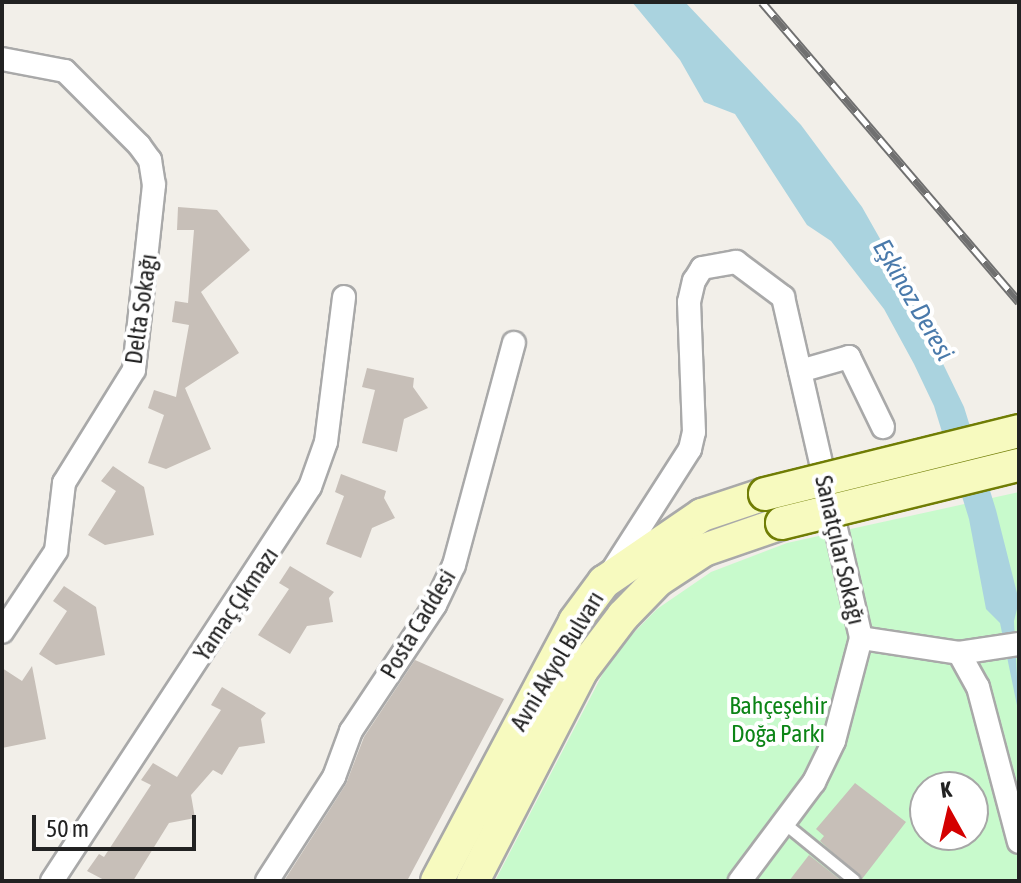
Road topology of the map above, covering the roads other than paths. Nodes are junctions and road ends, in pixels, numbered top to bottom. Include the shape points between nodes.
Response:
1 (2, 59) edge
2 (344, 297) dead end
3 (514, 343) dead end
4 (800, 371) junction
5 (883, 427) dead end
6 (1019, 431) edge
7 (1019, 465) edge
8 (604, 582) junction
9 (2, 632) edge
10 (861, 638) junction
11 (1019, 644) edge
12 (959, 653) junction
13 (784, 823) junction
14 (1019, 842) edge
15 (854, 880) edge
16 (52, 881) edge
17 (267, 881) edge
18 (437, 881) edge
19 (473, 881) edge
20 (740, 881) edge

1 - 9 street, Delta Sokağı via 65,71 139,145 150,160 154,185 134,370 64,483 56,551
2 - 16 street, Yamaç Çıkmazı via 326,442 310,487
3 - 17 street, Posta Caddesi via 454,565 435,605 351,731 334,777
4 - 5 street via 849,357
4 - 8 street, Sanatçılar Sokağı via 783,297 736,262 702,268 689,302 694,432 690,449
4 - 10 street, Sanatçılar Sokağı
6 - 8 main road, Avni Akyol Bulvarı, bridge via 765,494 702,515
7 - 19 main road, Avni Akyol Bulvarı, bridge via 782,523 704,550 658,580 582,670
8 - 18 main road, Avni Akyol Bulvarı via 575,621
10 - 12 street
10 - 13 street, Sanatçılar Sokağı via 834,741 814,782
11 - 12 street
12 - 14 street via 978,687
13 - 15 lane
13 - 20 street, Sanatçılar Sokağı

